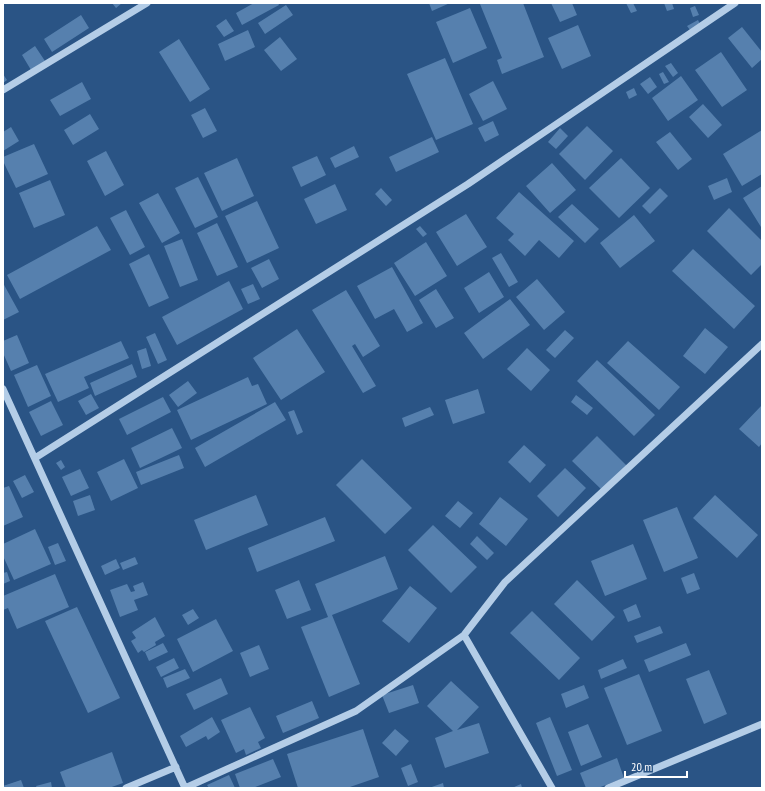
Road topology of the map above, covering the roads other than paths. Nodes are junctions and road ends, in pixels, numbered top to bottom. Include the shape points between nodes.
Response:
1 (147, 3) edge
2 (735, 3) edge
3 (3, 90) edge
4 (762, 344) edge
5 (3, 389) edge
6 (35, 458) junction
7 (464, 635) junction
8 (762, 724) edge
9 (176, 767) junction
10 (126, 788) edge
11 (185, 788) edge
12 (552, 788) edge
13 (608, 788) edge

1 - 3 street
2 - 6 street via 468,184
4 - 7 street via 505,582
5 - 6 street
6 - 9 street
7 - 11 street via 356,711
7 - 12 street
8 - 13 street
9 - 10 street
9 - 11 street

